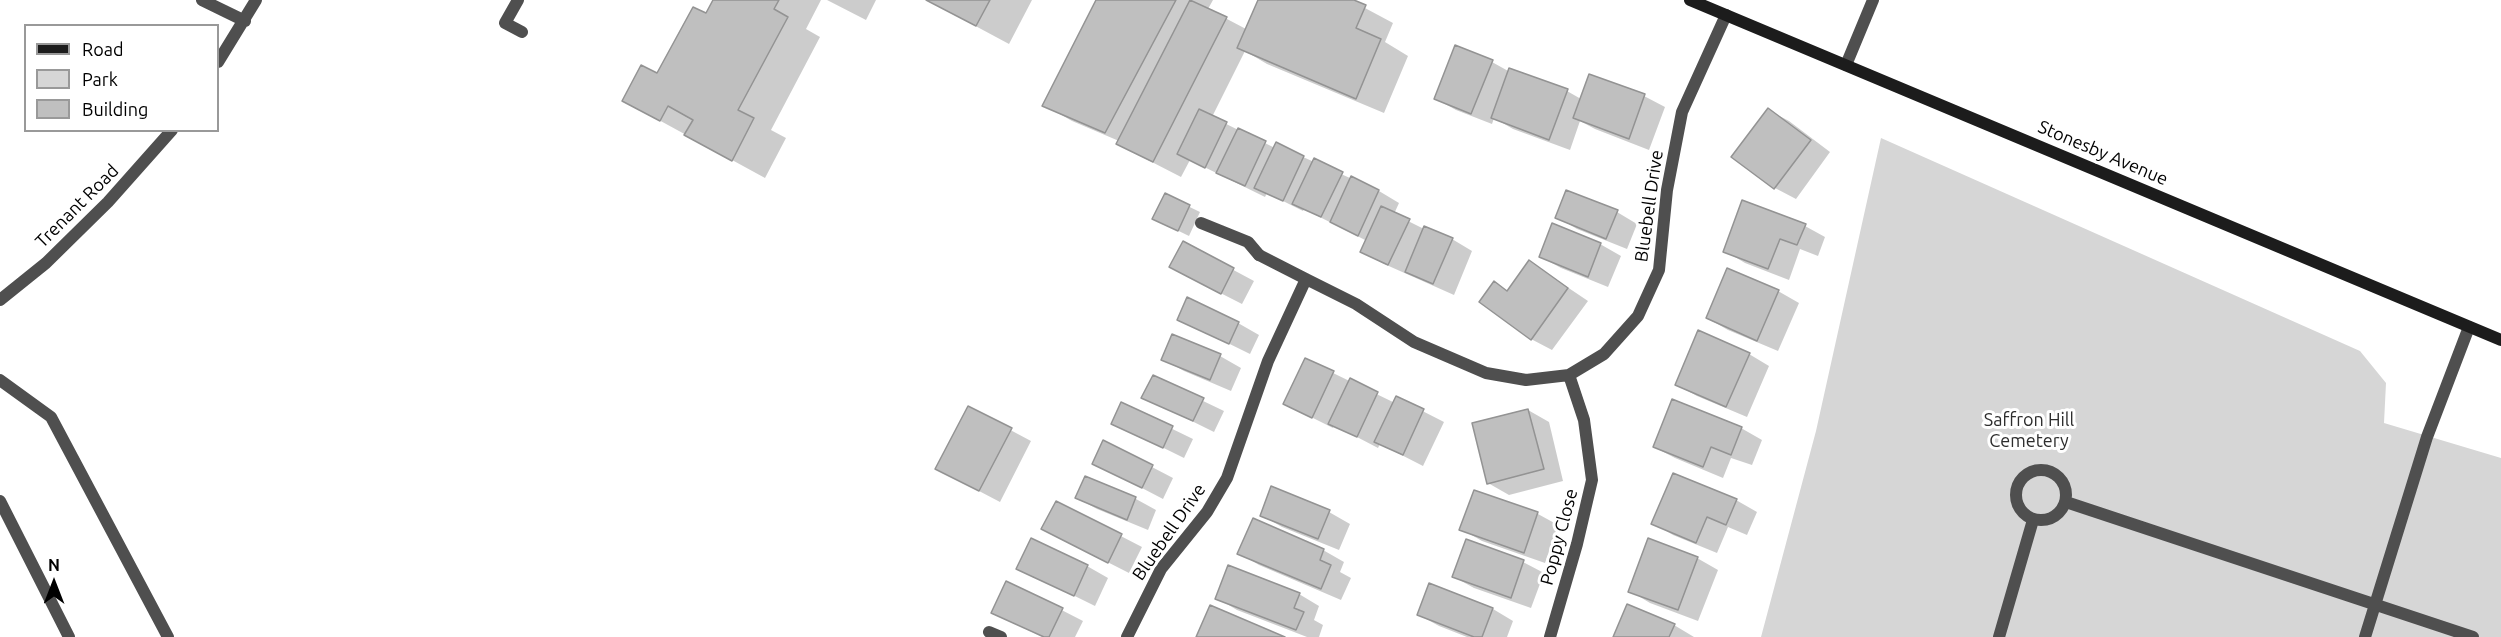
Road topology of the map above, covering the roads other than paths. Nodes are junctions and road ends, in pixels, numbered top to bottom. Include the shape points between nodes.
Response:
1 (202, 0) edge
2 (256, 0) edge
3 (518, 0) edge
4 (1690, 0) edge
5 (1873, 0) edge
6 (1726, 15) junction
7 (245, 21) junction
8 (522, 32) dead end
9 (219, 60) edge
10 (1846, 65) junction
11 (170, 132) edge
12 (1201, 223) dead end
13 (1306, 279) junction
14 (0, 300) edge
15 (2469, 327) junction
16 (2501, 340) edge
17 (1569, 375) junction
18 (0, 380) edge
19 (0, 501) edge
20 (2066, 502) junction
21 (2033, 520) junction
22 (2374, 604) junction
23 (69, 637) edge
24 (168, 637) edge
25 (1127, 637) edge
26 (1550, 637) edge
27 (1999, 637) edge
28 (2365, 637) edge
29 (2473, 637) edge

1 - 7 street
2 - 7 street
3 - 8 street via 505,23
4 - 6 main road, Stonesby Avenue
5 - 10 street
6 - 10 main road, Stonesby Avenue
6 - 17 street, Bluebell Drive via 1682,112 1667,190 1659,270 1638,316 1604,354
7 - 9 street
10 - 15 main road, Stonesby Avenue
11 - 14 street, Trenant Road via 93,217 46,263
12 - 13 street, Bluebell Drive via 1248,242 1259,255
13 - 17 street, Bluebell Drive via 1356,304 1414,342 1486,373 1526,380
13 - 25 street, Bluebell Drive via 1268,361 1227,478 1207,512 1161,569
15 - 16 main road, Stonesby Avenue
15 - 22 street via 2427,437
17 - 26 street, Poppy Close via 1584,420 1592,480
18 - 24 street via 51,417
19 - 23 street
20 - 21 street via 2057,515
20 - 21 street via 2064,485 2053,473 2029,473 2022,478 2015,494 2020,510
20 - 22 street
21 - 27 street
22 - 28 street
22 - 29 street

